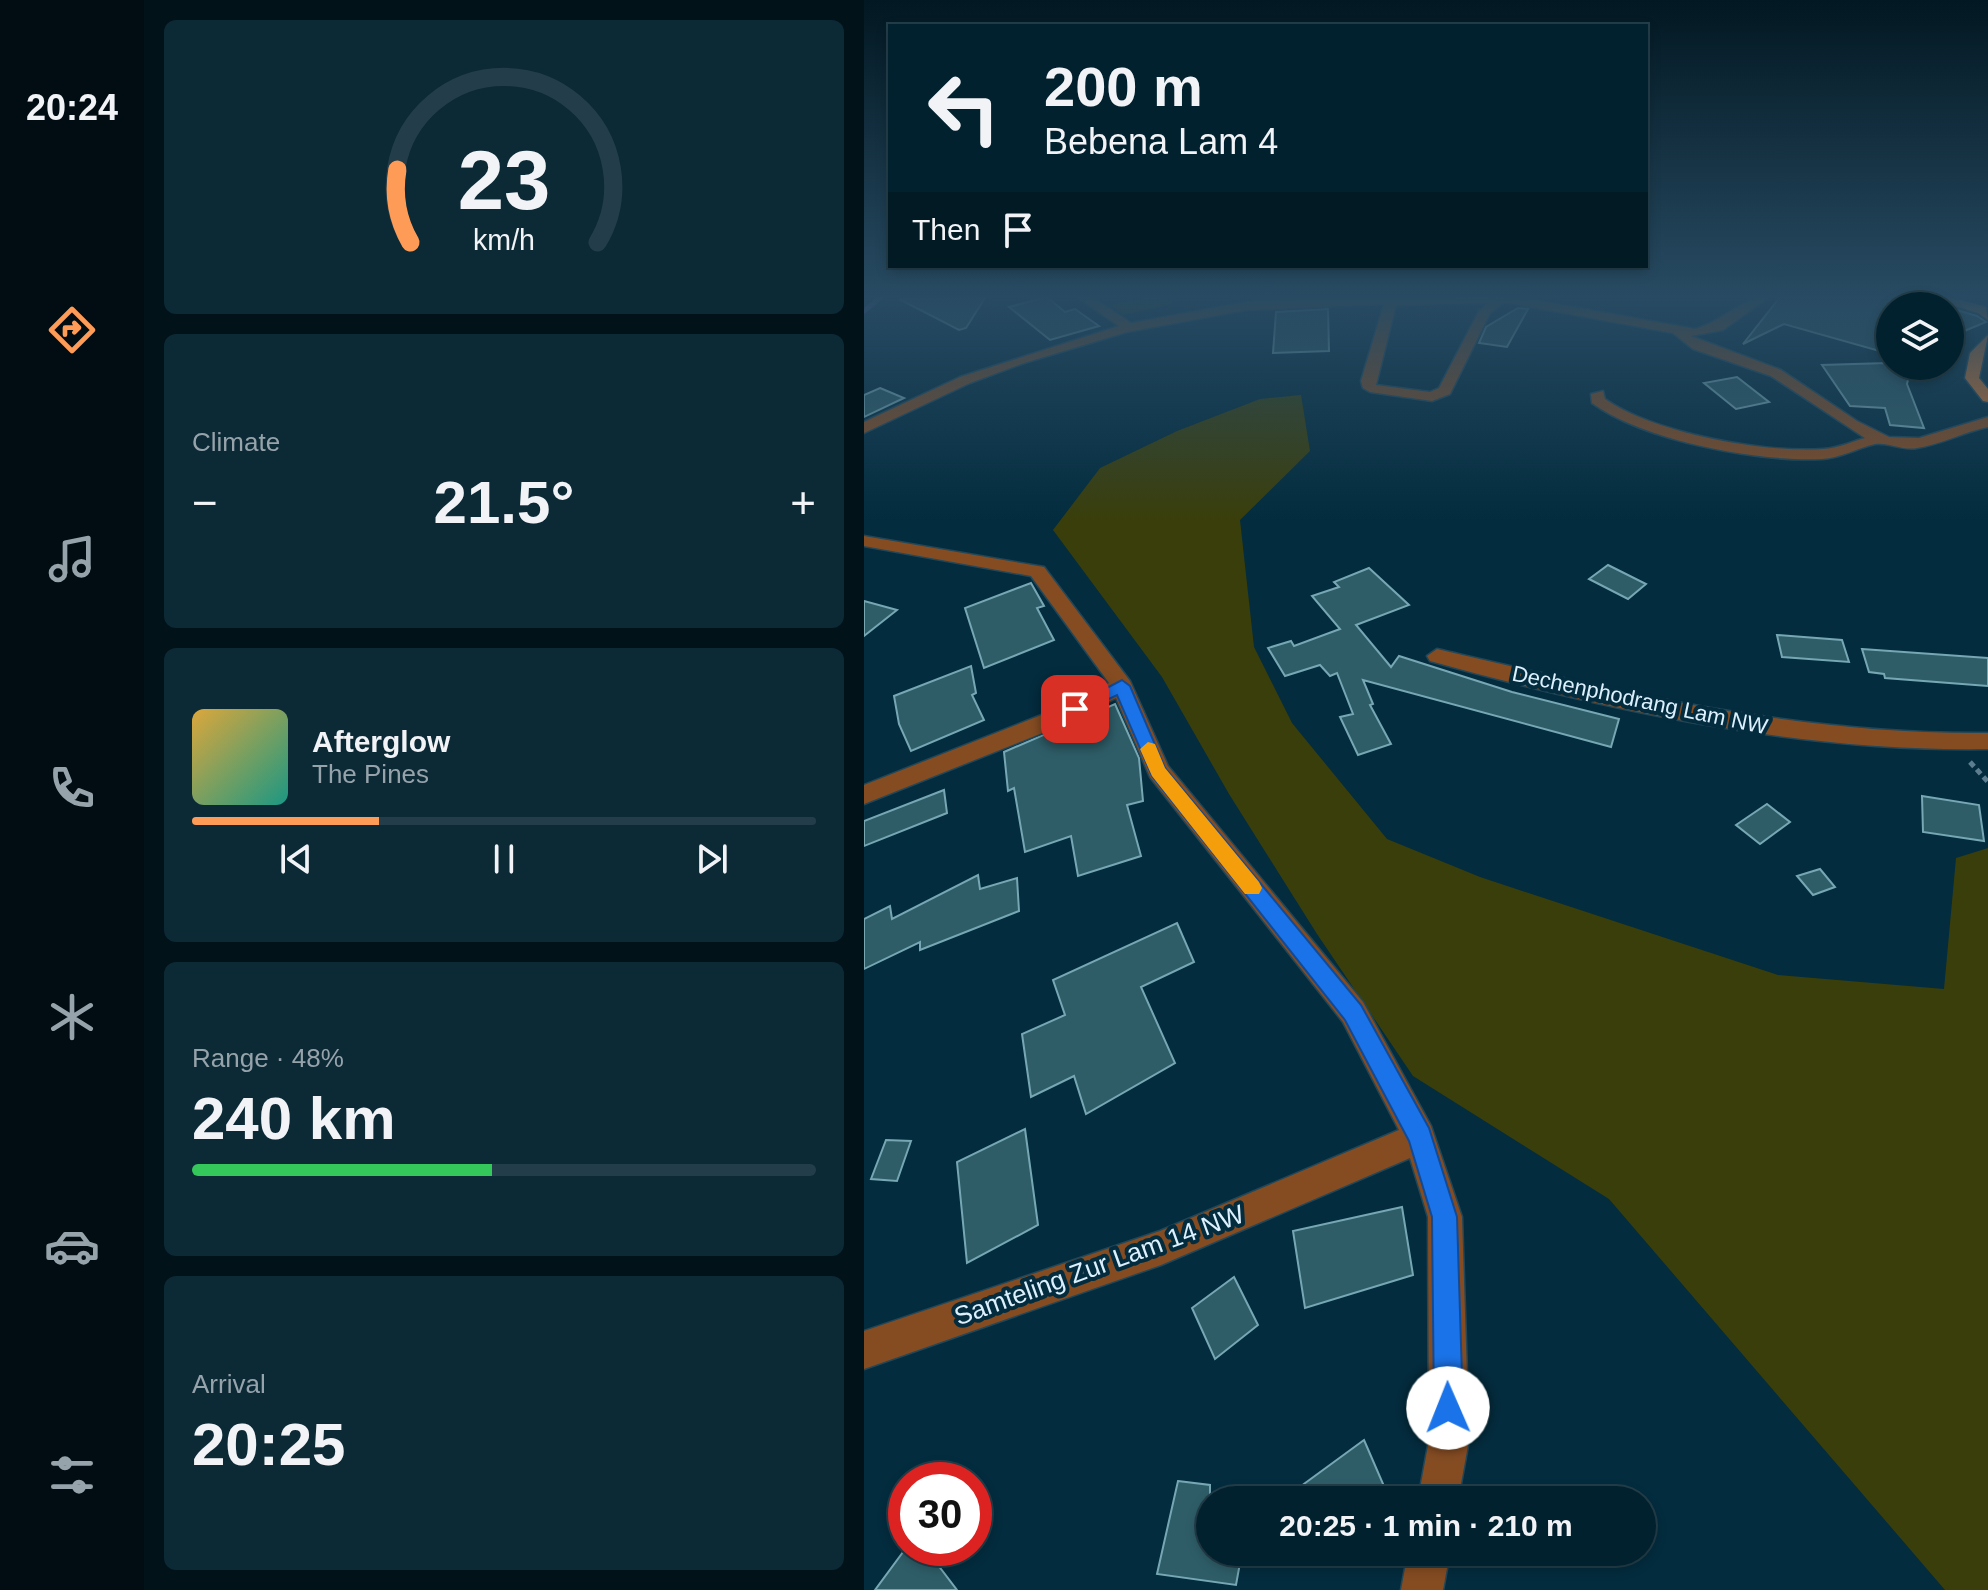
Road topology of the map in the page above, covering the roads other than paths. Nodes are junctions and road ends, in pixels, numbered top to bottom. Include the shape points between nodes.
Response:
1 (985, 371) edge
2 (1371, 371) edge
3 (1455, 371) edge
4 (1772, 371) edge
5 (1973, 371) edge
6 (1598, 394) dead end
7 (1988, 398) edge
8 (1988, 422) edge
9 (864, 428) edge
10 (1879, 438) junction
11 (864, 541) edge
12 (1437, 656) dead end
13 (1122, 686) junction
14 (1988, 741) edge
15 (864, 795) edge
16 (1420, 1137) junction
17 (864, 1350) edge
18 (1441, 1486) edge
19 (1426, 1566) edge
20 (1422, 1590) edge

1 - 9 street via 924,395
2 - 3 street via 1370,388 1432,397 1445,391
4 - 10 street
5 - 7 main road via 1972,378
6 - 10 street via 1605,408 1631,422 1770,450 1820,455
8 - 10 street via 1919,444
11 - 13 street via 1037,571
12 - 14 street, Dechenphodrang Lam NW via 1724,721 1936,744
13 - 15 street via 1052,720
13 - 16 street via 1158,771 1353,1012
16 - 17 street, Samteling Zur Lam 14 NW via 1161,1248
16 - 18 street via 1445,1217 1449,1440
19 - 20 street

